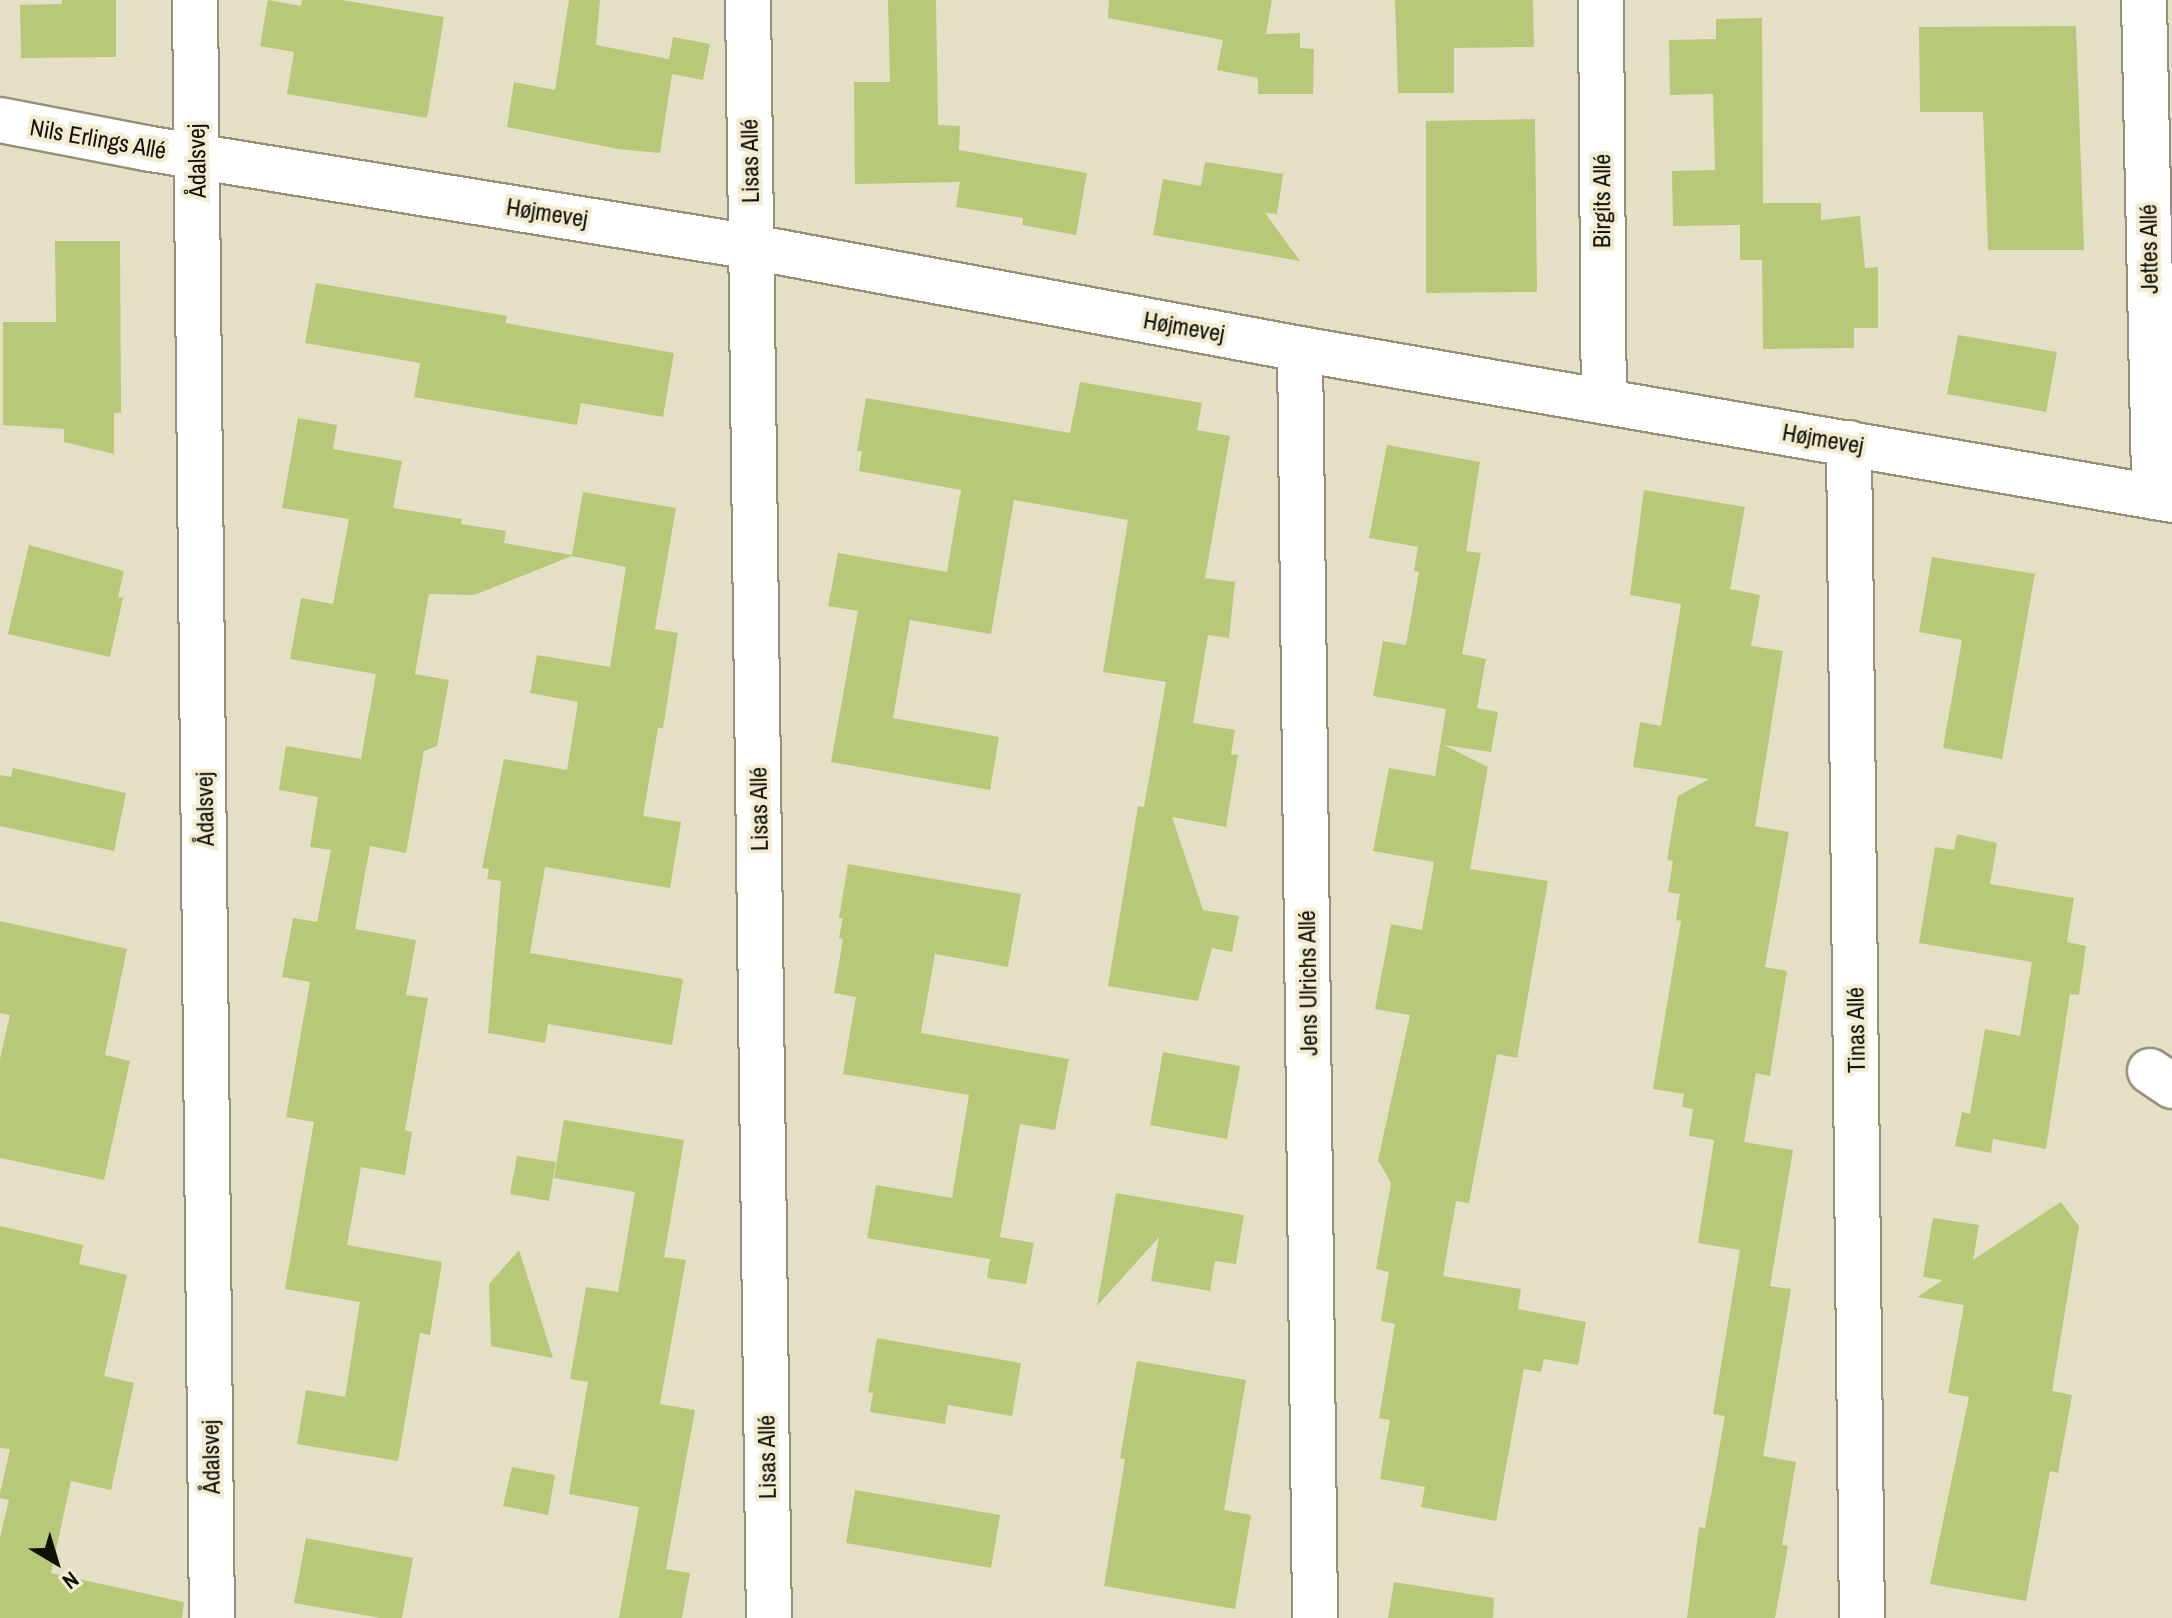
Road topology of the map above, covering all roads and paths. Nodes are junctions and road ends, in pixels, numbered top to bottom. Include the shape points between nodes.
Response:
1 (195, 0) edge
2 (748, 0) edge
3 (1601, 0) edge
4 (2144, 0) edge
5 (0, 120) edge
6 (197, 156) junction
7 (752, 247) junction
8 (1300, 349) junction
9 (1604, 401) junction
10 (1849, 443) junction
11 (2163, 499) edge
12 (212, 1618) edge
13 (769, 1618) edge
14 (1315, 1618) edge
15 (1862, 1618) edge

1 - 6 street, Ådalsvej
2 - 7 street, Lisas Allé
3 - 9 street, Birgits Allé
4 - 11 street, Jettes Allé
5 - 6 street, Nils Erlings Allé
6 - 7 street, Højmevej
6 - 12 street, Ådalsvej
7 - 8 street, Højmevej
7 - 13 street, Lisas Allé
8 - 9 street, Højmevej
8 - 14 street, Jens Ulrichs Allé
9 - 10 street, Højmevej
10 - 11 street, Højmevej
10 - 15 street, Tinas Allé

